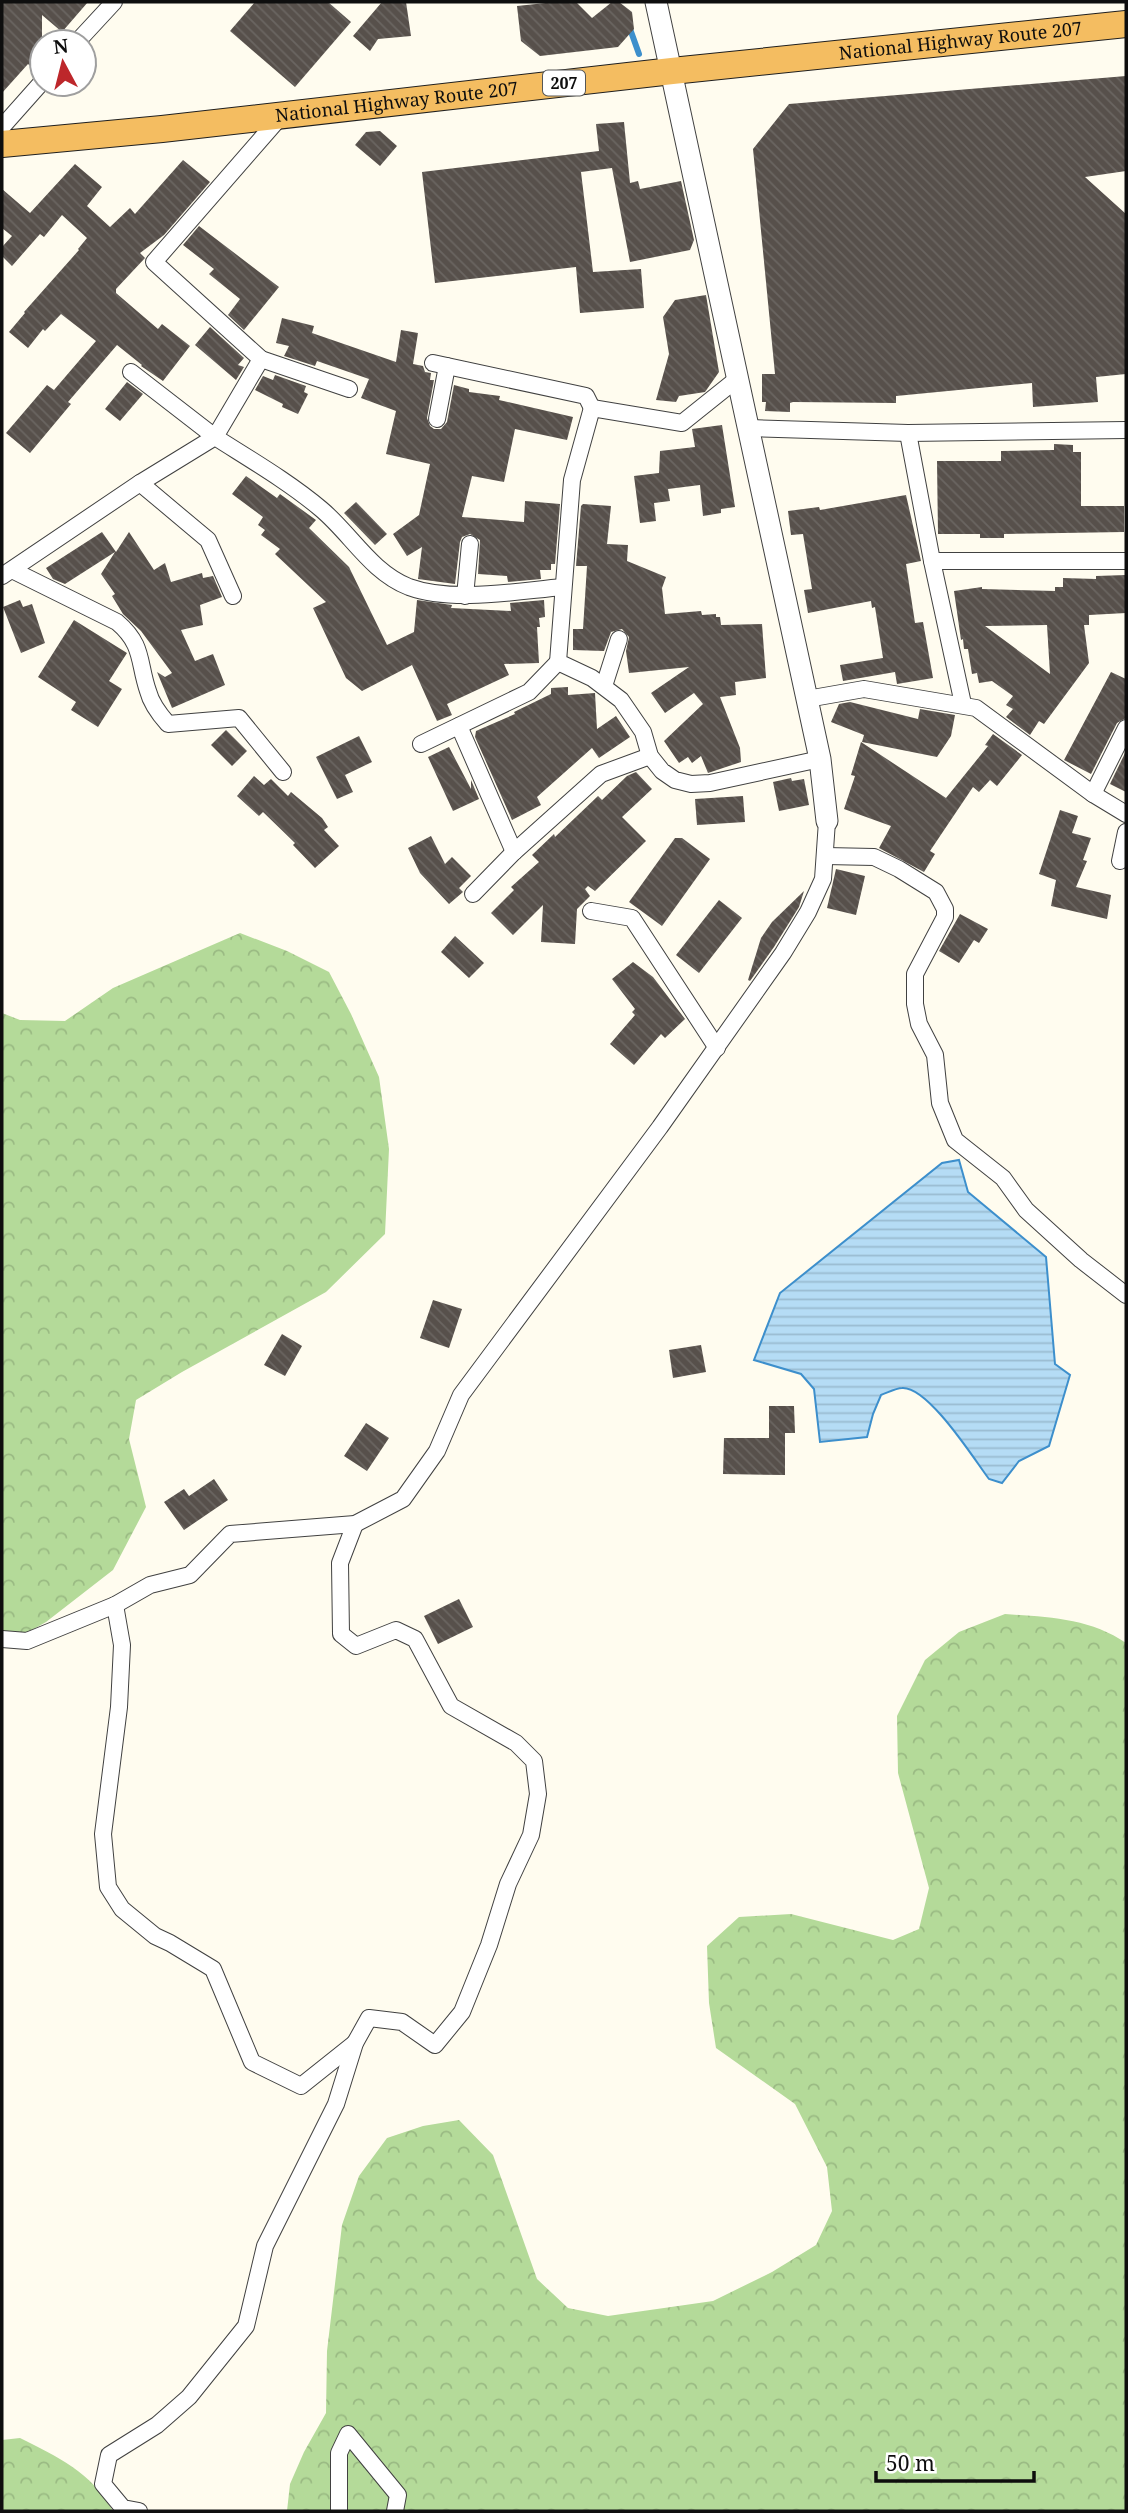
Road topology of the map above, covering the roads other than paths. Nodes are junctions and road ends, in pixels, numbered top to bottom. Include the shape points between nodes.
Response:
1 (114, 2) edge
2 (656, 2) edge
3 (1126, 24) edge
4 (91, 28) edge
5 (672, 71) junction
6 (28, 98) edge
7 (282, 115) junction
8 (2, 127) edge
9 (2, 144) edge
10 (261, 359) junction
11 (131, 372) dead end
12 (737, 379) junction
13 (349, 389) dead end
14 (592, 408) junction
15 (437, 419) dead end
16 (750, 428) junction
17 (1126, 430) edge
18 (908, 433) junction
19 (215, 438) junction
20 (140, 483) junction
21 (470, 544) dead end
22 (932, 561) junction
23 (1126, 561) edge
24 (4, 575) edge
25 (563, 587) junction
26 (233, 596) dead end
27 (465, 596) junction
28 (620, 639) dead end
29 (558, 662) junction
30 (604, 686) junction
31 (807, 699) junction
32 (963, 704) junction
33 (459, 726) junction
34 (1126, 728) edge
35 (421, 744) dead end
36 (650, 757) junction
37 (820, 759) junction
38 (283, 772) dead end
39 (1093, 794) junction
40 (1126, 814) edge
41 (827, 821) joint
42 (1126, 832) edge
43 (514, 852) junction
44 (826, 856) junction
45 (1120, 862) dead end
46 (473, 894) dead end
47 (591, 911) dead end
48 (717, 1048) junction
49 (1126, 1295) edge
50 (355, 1524) junction
51 (116, 1605) junction
52 (2, 1639) edge
53 (355, 2043) junction
54 (139, 2511) edge
55 (339, 2511) edge
56 (395, 2511) edge

1 - 4 street
2 - 5 street
3 - 5 highway, National Highway Route 207 / 207
5 - 7 highway, National Highway Route 207 / 207
5 - 12 street
6 - 8 street
7 - 9 highway, National Highway Route 207 / 207
7 - 10 street via 154,262
10 - 13 street
10 - 19 street
11 - 19 street
12 - 14 street via 682,423
12 - 16 street
14 - 15 street via 586,396 440,364
14 - 25 street via 572,480
16 - 18 street
16 - 31 street
17 - 18 street
18 - 22 street
19 - 20 street
19 - 27 street via 299,491 380,570 409,587
20 - 24 street
20 - 26 street via 208,540
21 - 27 street
22 - 23 street
22 - 32 street
24 - 38 street via 117,622 129,632 142,659 148,692 168,724 239,718
25 - 27 street
25 - 29 street
28 - 30 street
29 - 30 street
29 - 33 street via 529,692
30 - 36 street via 631,712
31 - 32 street via 864,689
31 - 37 street
32 - 39 street via 987,714
33 - 35 street
33 - 43 street
34 - 39 street
36 - 37 street via 675,780 691,784
36 - 43 street via 601,775
37 - 41 street
39 - 40 street
41 - 44 street
42 - 45 street
43 - 46 street
44 - 48 street via 823,879 808,912
44 - 49 street via 874,857 936,892 945,917 915,974 915,1004 919,1024 935,1055 940,1103 955,1140 1003,1178 1026,1210 1081,1260
47 - 48 street via 632,918
48 - 50 street via 461,1395 437,1451 403,1499
50 - 51 street via 230,1534 190,1575 150,1584
50 - 53 street via 340,1563 341,1634 356,1646 396,1630 415,1639 451,1706 516,1743 534,1761 538,1794 531,1835 508,1884 462,2012 435,2045 402,2022 369,2018
51 - 52 street via 27,1641
51 - 53 street via 122,1645 103,1834 107,1887 122,1909 155,1937 213,1969 252,2062 301,2086
53 - 54 street via 337,2104 265,2246 246,2326 189,2397 157,2425 109,2455 103,2484 124,2508
55 - 56 street via 339,2453 348,2434 398,2495

